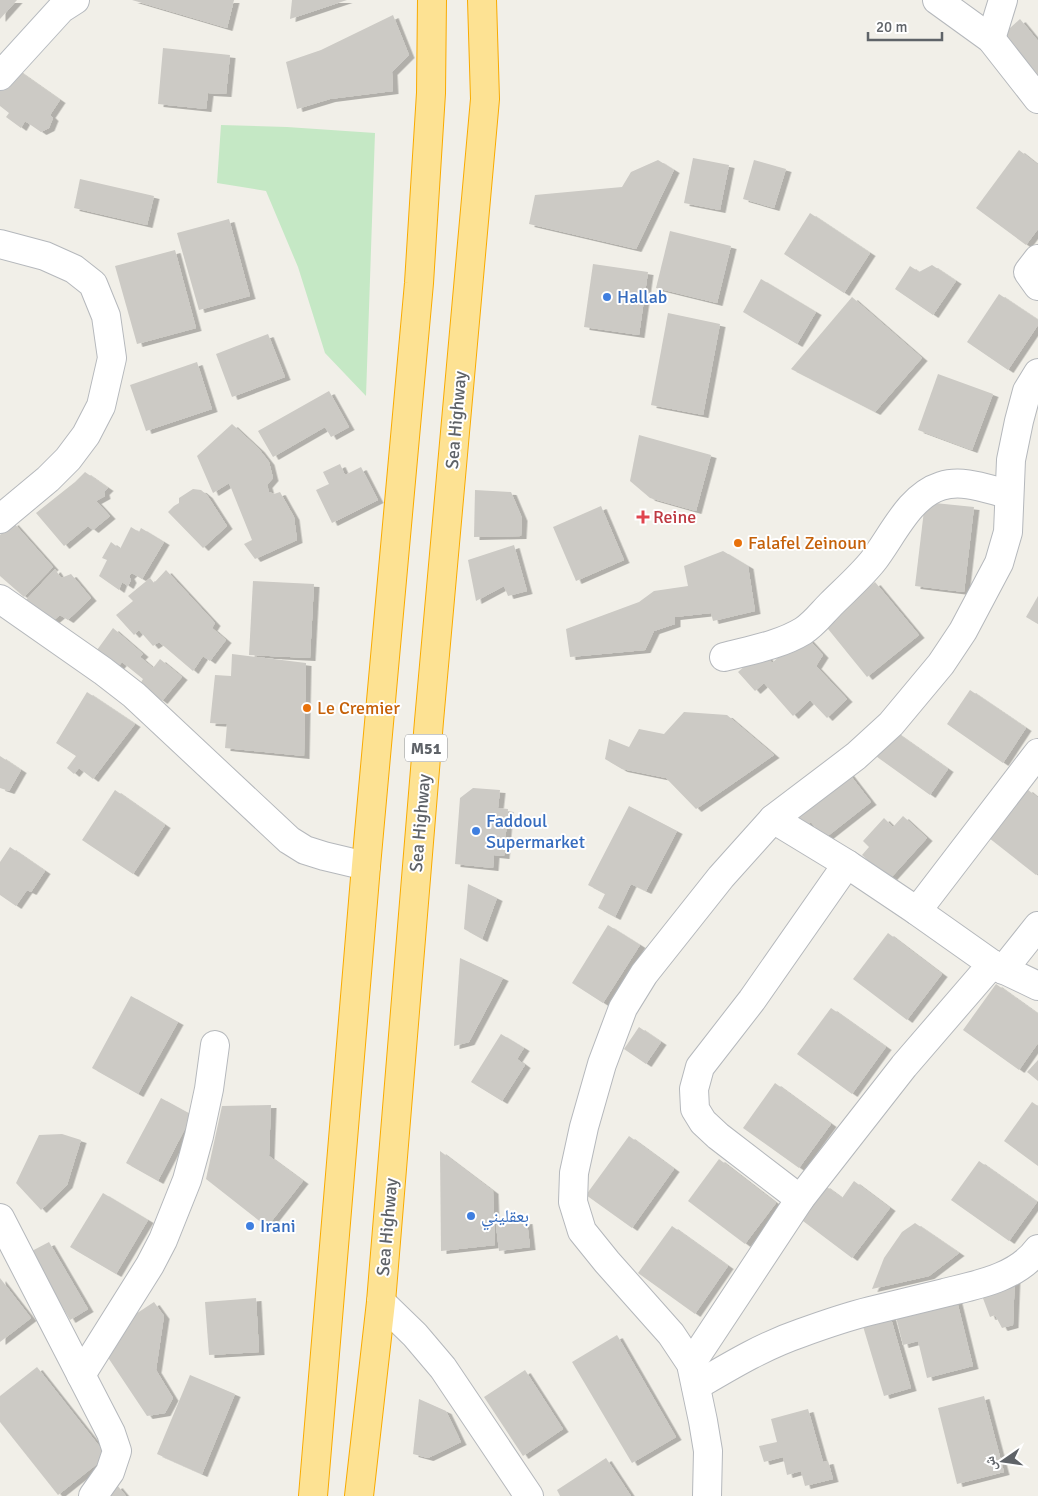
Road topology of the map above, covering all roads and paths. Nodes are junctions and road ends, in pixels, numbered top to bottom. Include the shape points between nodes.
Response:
1 (432, 0) edge
2 (482, 0) edge
3 (938, 0) edge
4 (1003, 0) edge
5 (63, 3) edge
6 (991, 39) junction
7 (0, 76) edge
8 (1038, 99) edge
9 (0, 244) edge
10 (1038, 259) edge
11 (1038, 286) edge
12 (1038, 373) edge
13 (1008, 494) junction
14 (0, 520) edge
15 (0, 599) edge
16 (724, 657) dead end
17 (1038, 753) edge
18 (773, 819) junction
19 (847, 864) junction
20 (366, 866) junction
21 (917, 911) junction
22 (1038, 926) edge
23 (998, 967) junction
24 (1038, 986) edge
25 (215, 1046) dead end
26 (800, 1198) junction
27 (0, 1218) edge
28 (1038, 1249) edge
29 (381, 1302) junction
30 (81, 1375) junction
31 (693, 1375) junction
32 (706, 1495) edge
33 (93, 1496) edge
34 (313, 1496) edge
35 (359, 1496) edge
36 (529, 1496) edge

1 - 20 highway via 431,93 419,283
2 - 29 highway, Sea Highway / M51 via 485,99 428,721
3 - 6 street
4 - 6 street
5 - 7 street
6 - 8 street
9 - 14 street via 45,256 74,269 94,284 106,316 112,358 101,406 86,435 68,459
10 - 11 street via 1028,272
12 - 13 street via 1027,391 1019,421 1010,460
13 - 16 street via 961,483 932,490 919,498 872,562 805,630 763,647
13 - 18 street via 1008,532 999,563 942,664 891,724 856,756
15 - 20 street via 134,695 290,840 305,850
17 - 21 street
18 - 19 street
18 - 31 street via 703,899 644,974 623,1008 602,1064 574,1173 573,1202 582,1231 671,1334
19 - 21 street
19 - 26 street via 752,1000 700,1067 694,1089 695,1108 703,1122
20 - 34 highway
21 - 23 street
22 - 23 street
23 - 24 street
23 - 26 street via 904,1066
25 - 30 street via 209,1089 188,1180 150,1265
26 - 31 street
27 - 30 street
28 - 31 street via 1017,1268 1000,1276 799,1333
29 - 35 highway, Sea Highway / M51
29 - 36 street via 443,1368
30 - 33 street via 117,1452 110,1472
31 - 32 street via 708,1451

